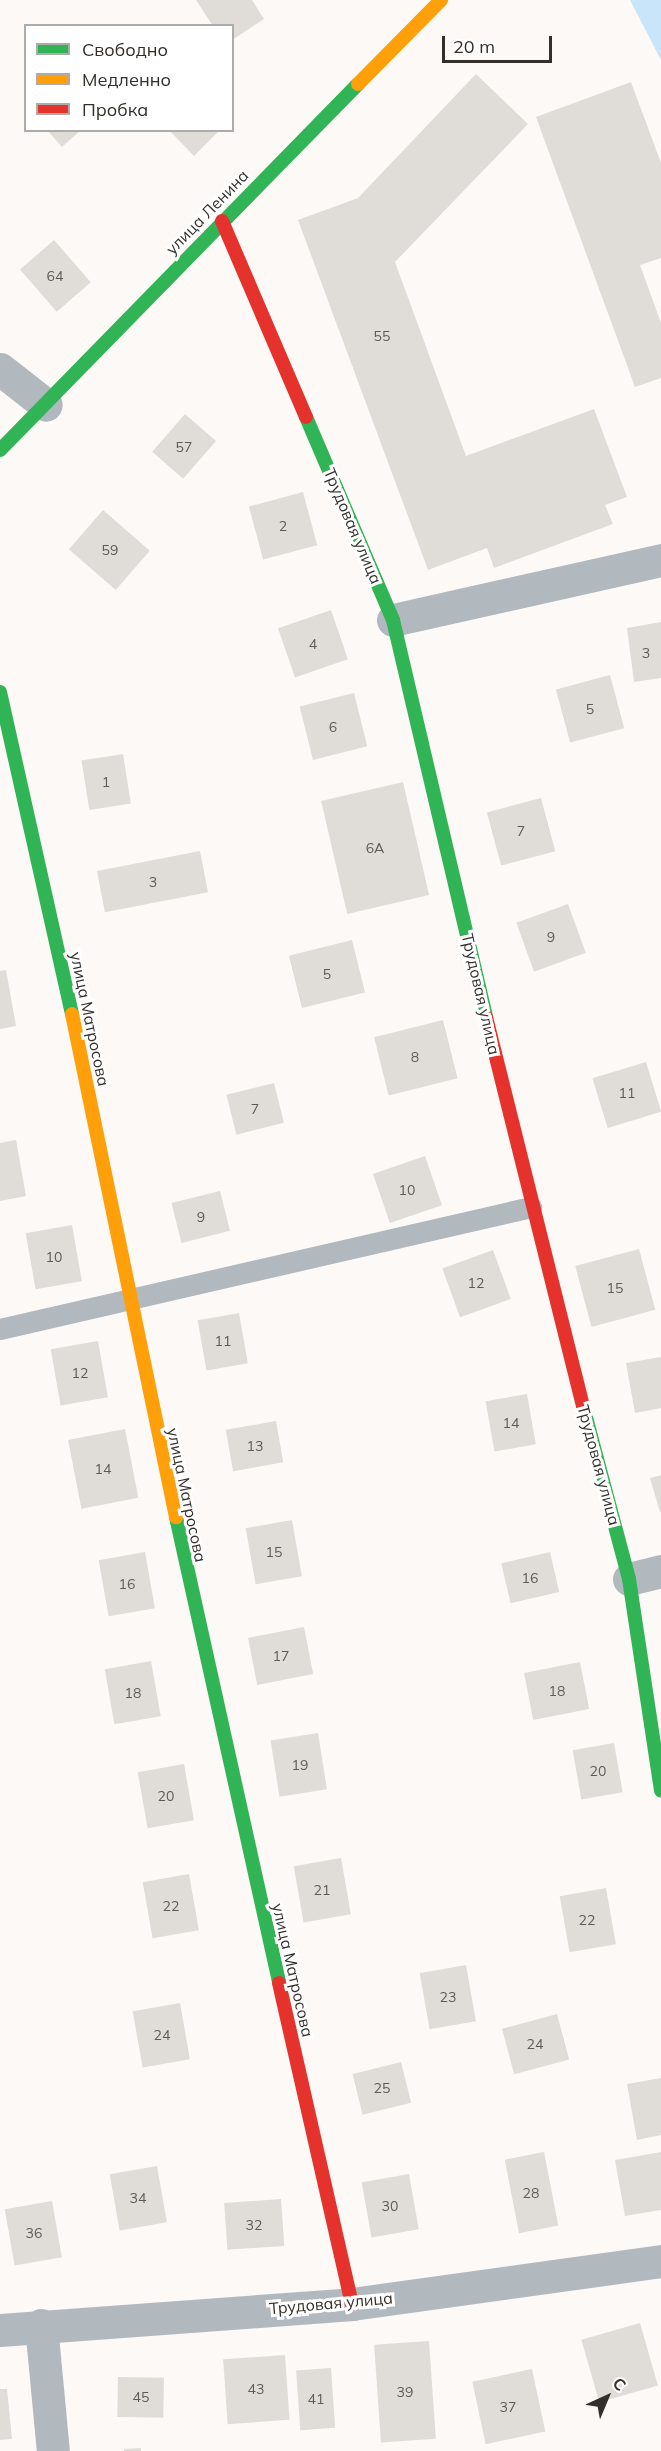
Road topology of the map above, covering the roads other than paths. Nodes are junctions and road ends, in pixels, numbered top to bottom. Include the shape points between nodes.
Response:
1 (441, 0) edge
2 (222, 221) junction
3 (0, 369) edge
4 (46, 405) junction
5 (0, 450) edge
6 (661, 560) edge
7 (393, 620) junction
8 (0, 692) edge
9 (531, 1207) junction
10 (128, 1299) junction
11 (0, 1329) edge
12 (661, 1571) edge
13 (629, 1579) junction
14 (661, 1791) edge
15 (661, 2261) edge
16 (352, 2304) junction
17 (41, 2325) junction
18 (0, 2330) edge
19 (53, 2451) edge

1 - 2 street, улица Ленина
2 - 4 street, улица Ленина
2 - 7 street, Трудовая улица
3 - 4 street
4 - 5 street, улица Ленина
6 - 7 street
7 - 9 street, Трудовая улица
8 - 10 street, улица Матросова via 88,1083
9 - 10 lane
9 - 13 street, Трудовая улица
10 - 11 lane
10 - 16 street, улица Матросова
12 - 13 street
13 - 14 street, Трудовая улица
15 - 16 street, Трудовая улица
16 - 17 street, Трудовая улица
17 - 18 street, Трудовая улица
17 - 19 street

